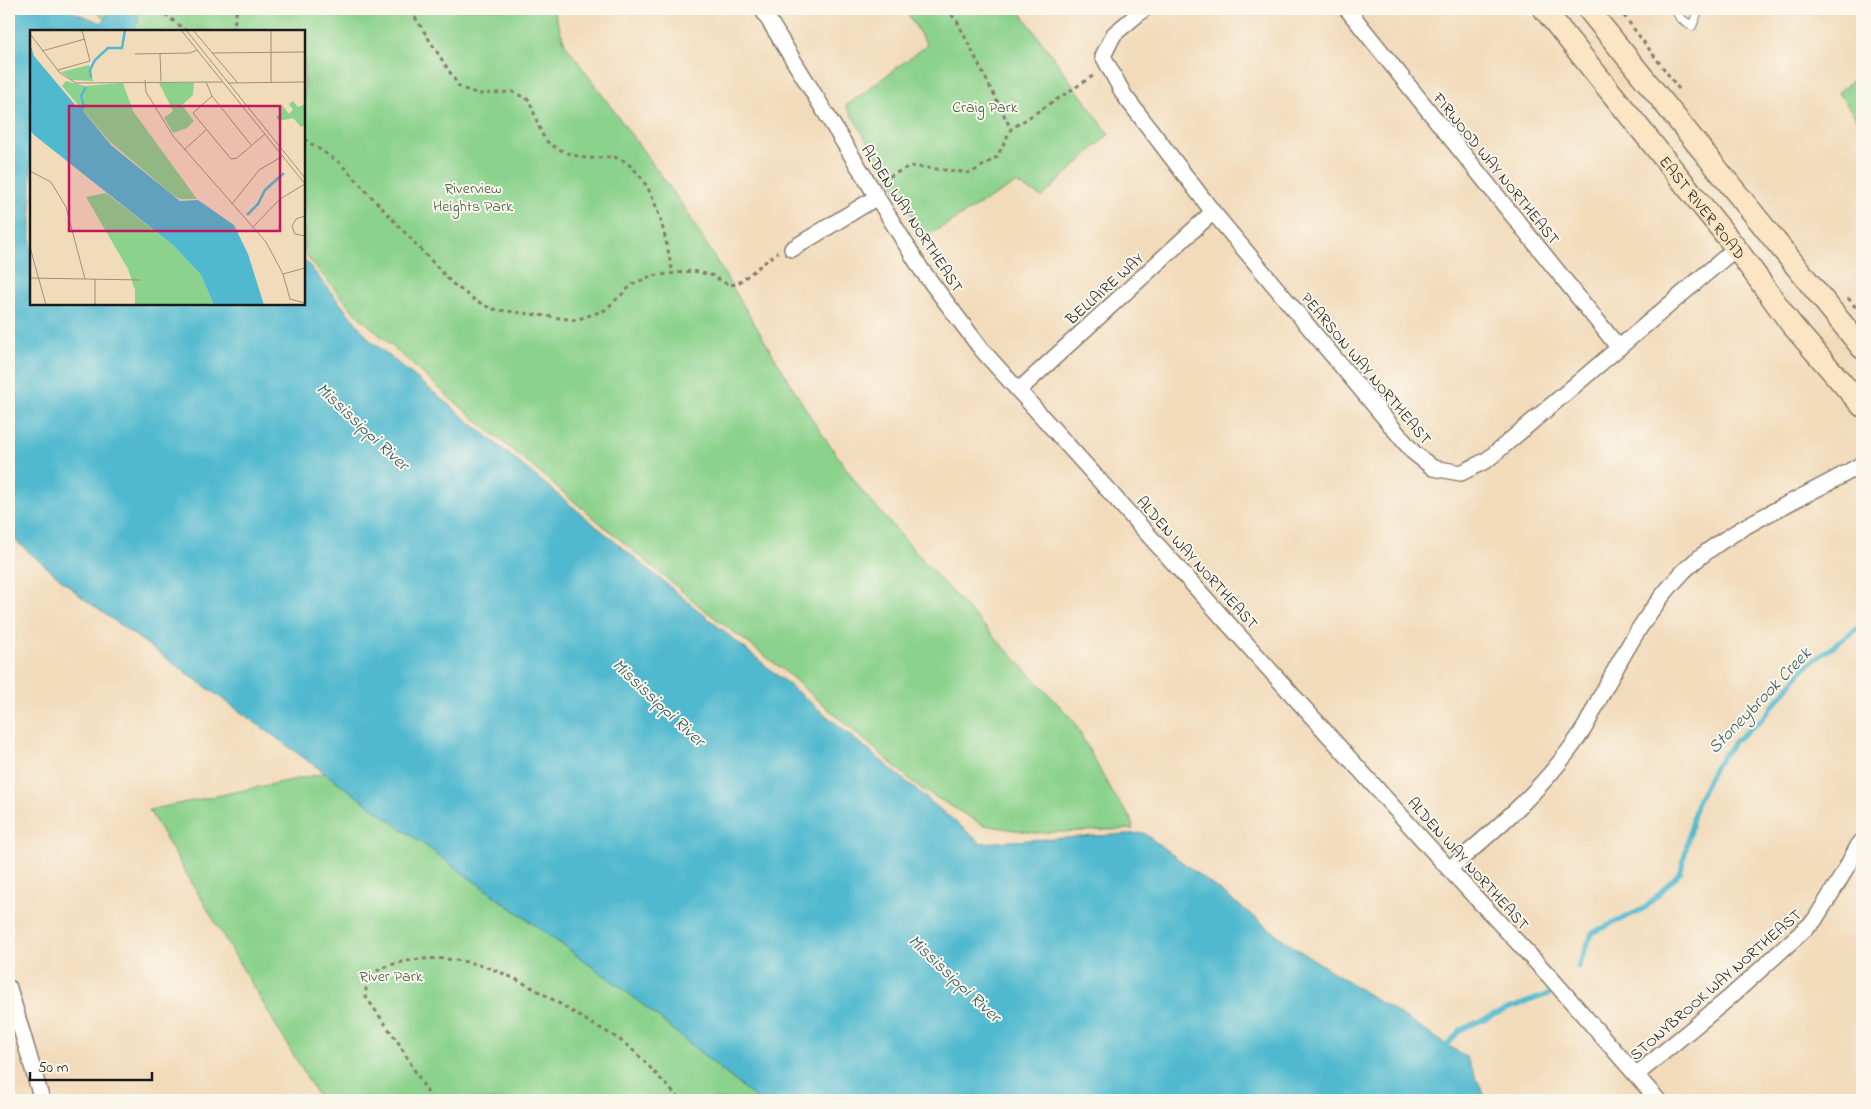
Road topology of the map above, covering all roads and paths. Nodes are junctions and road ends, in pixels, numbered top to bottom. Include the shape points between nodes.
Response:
1 (159, 9) edge
2 (237, 9) edge
3 (414, 9) edge
4 (762, 9) edge
5 (946, 9) edge
6 (1144, 9) edge
7 (1347, 9) edge
8 (1544, 9) edge
9 (1588, 9) edge
10 (1619, 9) edge
11 (1675, 9) edge
12 (1700, 9) edge
13 (185, 30) edge
14 (233, 30) edge
15 (1109, 66) junction
16 (1683, 95) dead end
17 (1011, 129) junction
18 (305, 140) edge
19 (874, 192) junction
20 (1213, 212) junction
21 (1736, 248) junction
22 (792, 249) joint
23 (673, 274) junction
24 (1845, 295) dead end
25 (1862, 314) edge
26 (1619, 348) junction
27 (1862, 348) edge
28 (1019, 390) junction
29 (1862, 406) edge
30 (1862, 464) edge
31 (1862, 841) edge
32 (1449, 869) junction
33 (9, 988) edge
34 (1636, 1075) junction
35 (42, 1100) edge
36 (432, 1100) edge
37 (681, 1100) edge
38 (1658, 1100) edge

1 - 13 path
2 - 14 path
3 - 23 path via 416,19 460,88 480,94 513,92 529,100 545,139 557,148 586,158 611,156 626,162 643,183 660,216
4 - 19 street, ALDEN WAY NORTHEAST
5 - 17 path via 957,21
6 - 15 street, PEARSON WAY NORTHEAST via 1114,34 1103,56
7 - 26 street, FIRWOOD WAY NORTHEAST
8 - 21 main road, EAST RIVER ROAD
9 - 27 main road
10 - 16 path
11 - 12 lane via 1680,18 1692,26
15 - 17 path
15 - 20 street, PEARSON WAY NORTHEAST via 1124,95
17 - 19 path via 997,157 971,173 910,166
18 - 23 path via 340,163 453,284 476,302 492,309 576,320 605,310 642,279
19 - 22 street
19 - 28 street, ALDEN WAY NORTHEAST via 921,269 982,350
20 - 26 street, PEARSON WAY NORTHEAST via 1413,452 1433,468 1461,473 1487,460
20 - 28 street, BELLAIRE WAY
21 - 26 street, PEARSON WAY NORTHEAST
21 - 29 main road, EAST RIVER ROAD via 1791,324
22 - 23 path via 777,252 737,284 729,285 693,271
24 - 25 path
28 - 32 street, ALDEN WAY NORTHEAST
30 - 32 street via 1732,535 1685,570 1637,629 1585,727 1550,774 1489,835
31 - 34 street, STONYBROOK WAY NORTHEAST via 1814,921 1736,992
32 - 34 street, ALDEN WAY NORTHEAST via 1550,976
33 - 35 street
34 - 38 street, ALDEN WAY NORTHEAST
36 - 37 path via 398,1042 366,997 365,988 372,974 383,967 413,960 450,960 504,972 626,1045

